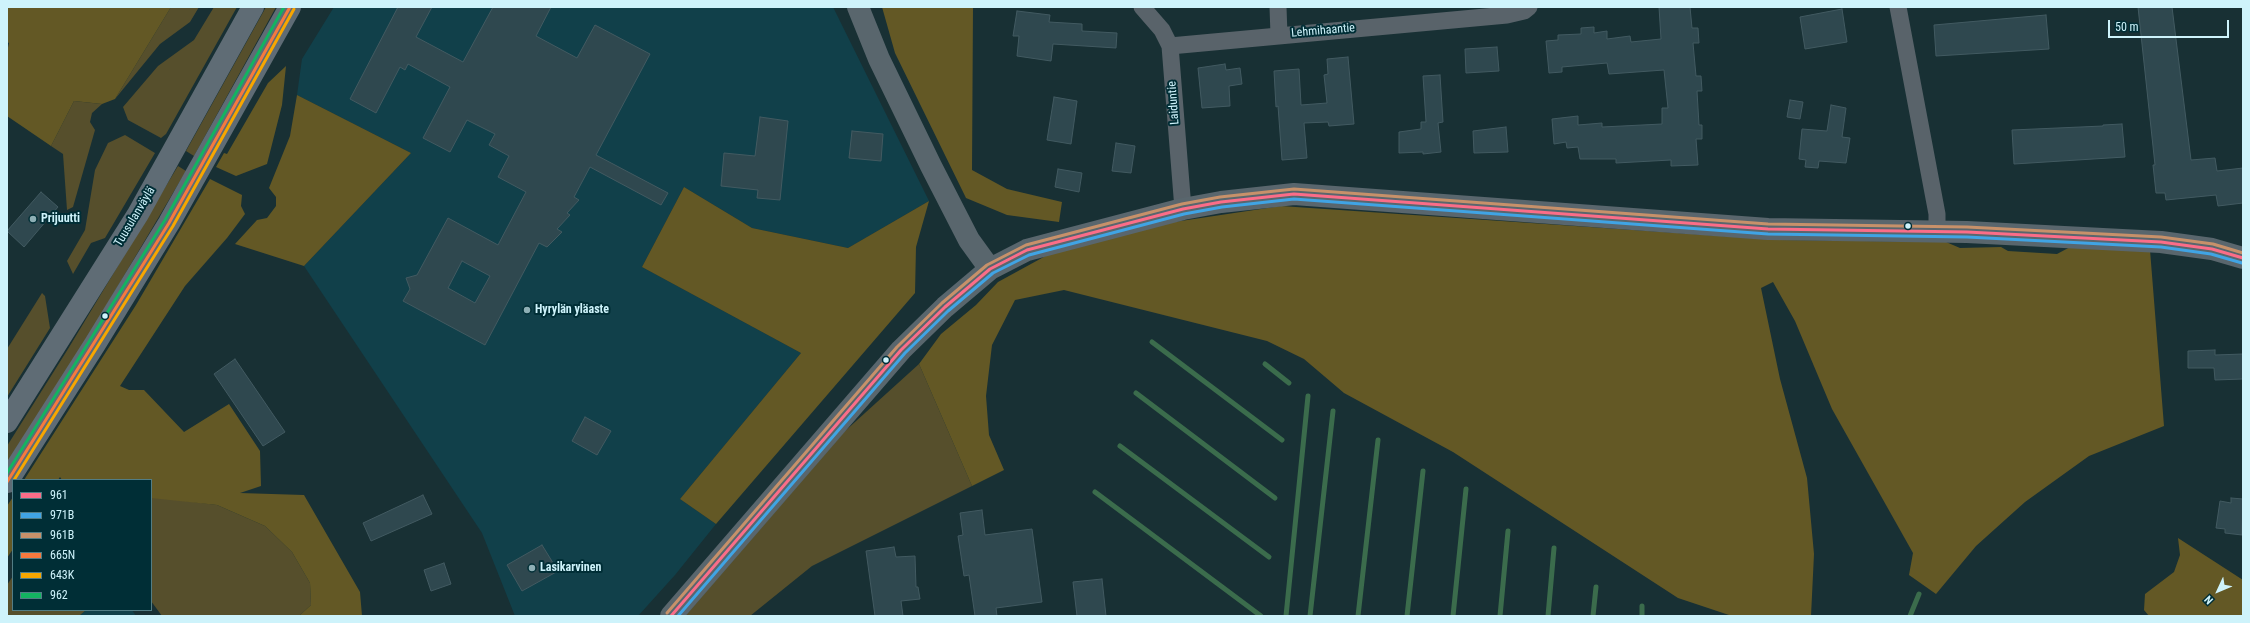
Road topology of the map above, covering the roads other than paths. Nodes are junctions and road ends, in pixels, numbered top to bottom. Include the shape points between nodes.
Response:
1 (253, 7) edge
2 (290, 7) edge
3 (858, 7) edge
4 (1142, 7) edge
5 (1278, 7) edge
6 (1529, 7) edge
7 (1898, 7) edge
8 (1480, 12) edge
9 (1279, 35) junction
10 (1170, 46) junction
11 (1182, 209) junction
12 (1937, 231) junction
13 (2243, 258) edge
14 (990, 269) junction
15 (7, 422) edge
16 (7, 482) edge
17 (671, 616) edge

1 - 15 main road, Tuusulanväylä via 138,214
2 - 16 main road via 169,223
3 - 14 street via 879,59 931,166 970,240
4 - 10 street, Laiduntie via 1162,30
5 - 9 street
6 - 8 street, Lehmihaantie via 1524,11 1507,15
7 - 12 street via 1937,214
8 - 9 street, Lehmihaantie
9 - 10 street, Lehmihaantie
10 - 11 street, Laiduntie
11 - 12 street via 1294,194 1768,228
11 - 14 street via 1027,250
12 - 13 street via 2161,242 2212,249
14 - 17 street via 945,306 901,350

